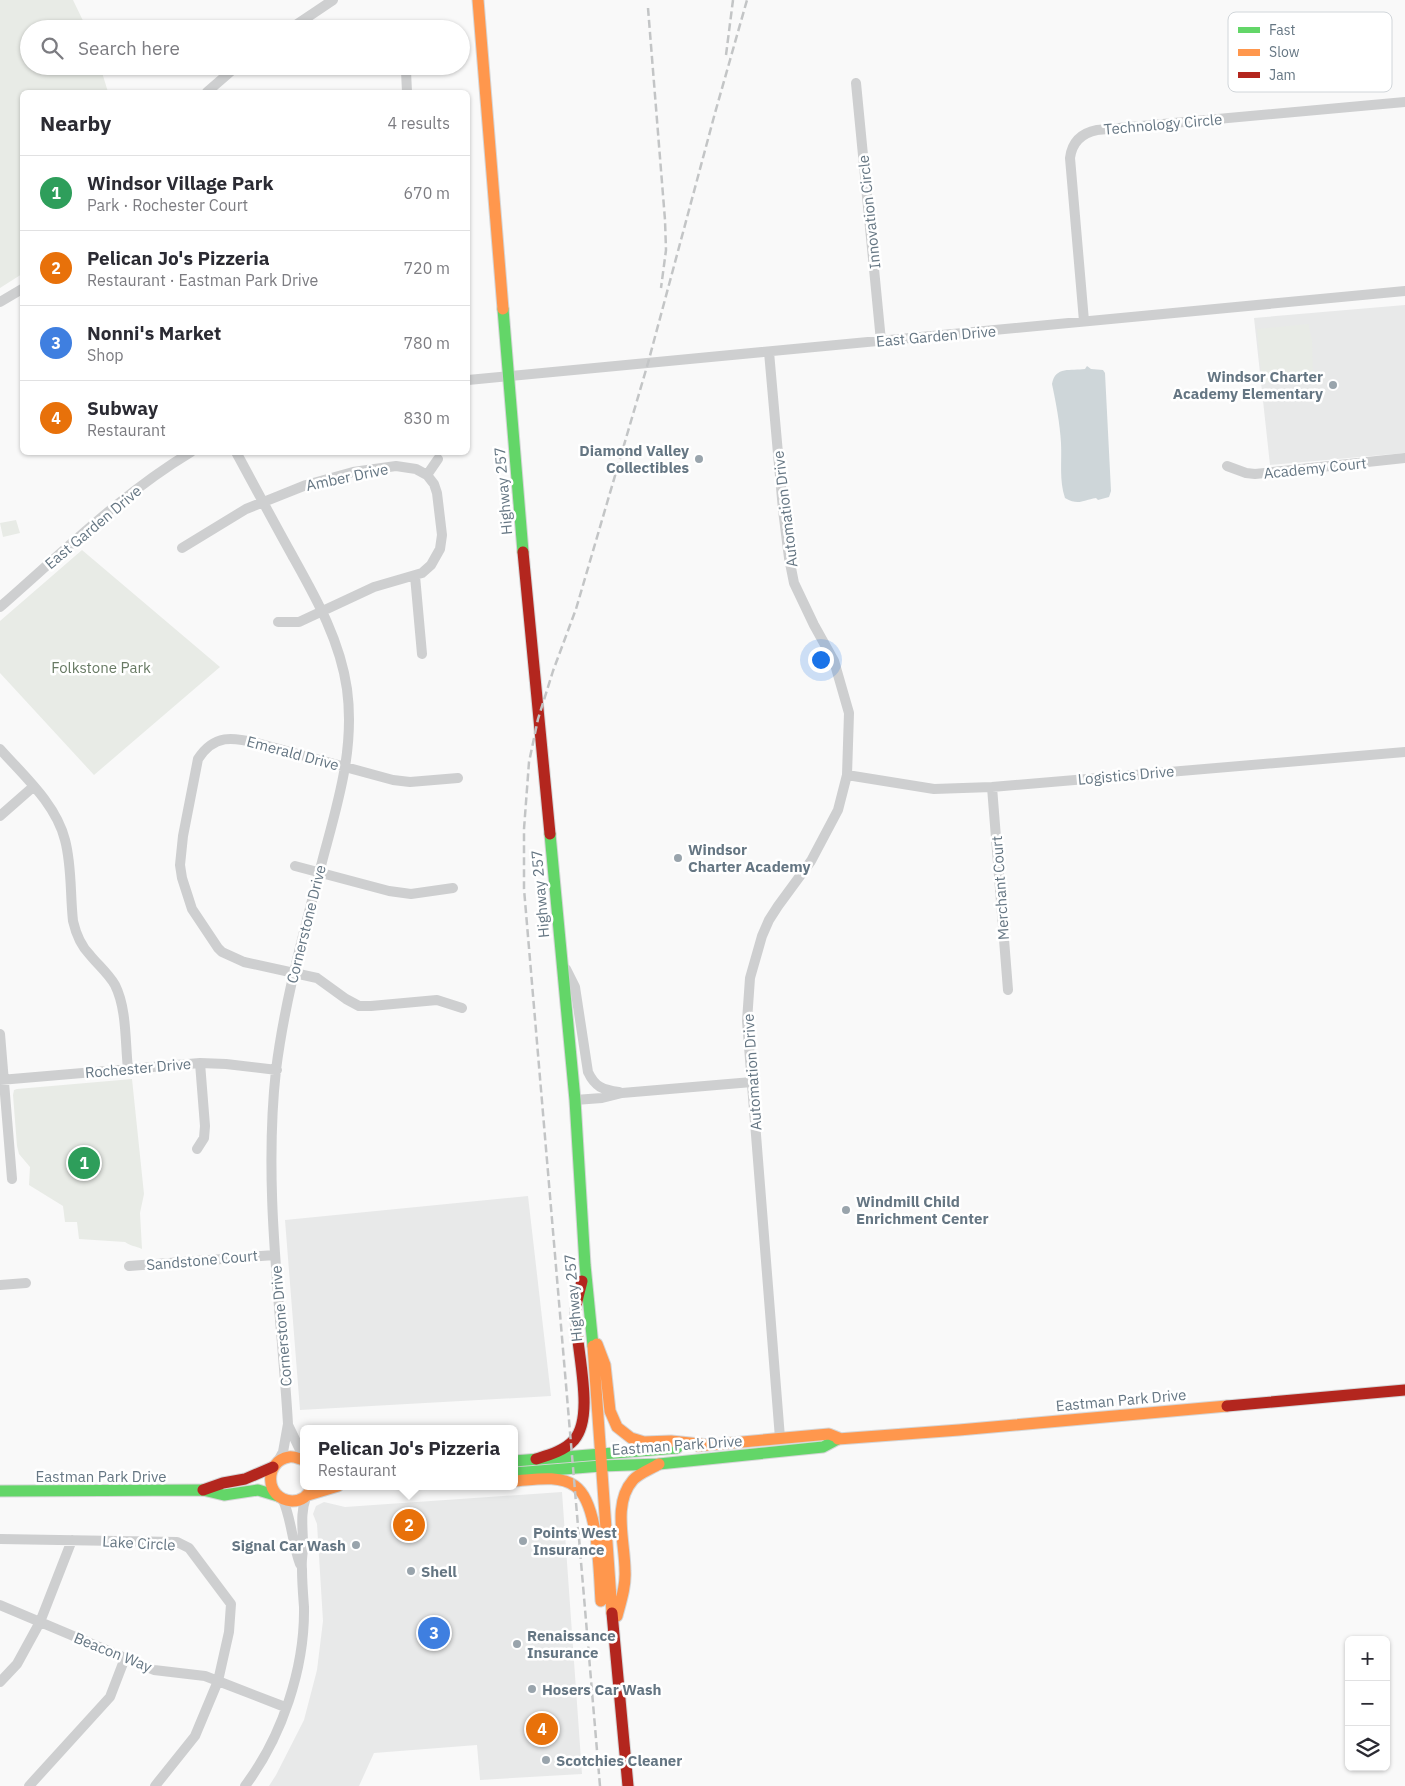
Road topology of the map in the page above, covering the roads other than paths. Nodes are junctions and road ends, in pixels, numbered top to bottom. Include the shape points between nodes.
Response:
1 (333, 0) edge
2 (478, 0) edge
3 (303, 20) edge
4 (227, 75) edge
5 (406, 75) edge
6 (856, 83) dead end
7 (209, 90) edge
8 (408, 90) edge
9 (1405, 102) edge
10 (20, 291) edge
11 (1405, 291) edge
12 (0, 302) edge
13 (1084, 321) junction
14 (881, 342) junction
15 (769, 352) junction
16 (508, 376) junction
17 (470, 380) edge
18 (186, 455) edge
19 (238, 455) edge
20 (1405, 458) edge
21 (438, 459) dead end
22 (1227, 466) dead end
23 (427, 475) junction
24 (263, 501) junction
25 (182, 548) dead end
26 (415, 576) junction
27 (0, 607) edge
28 (323, 611) junction
29 (278, 622) dead end
30 (422, 654) dead end
31 (0, 749) edge
32 (1405, 752) edge
33 (346, 767) junction
34 (847, 775) junction
35 (458, 778) dead end
36 (33, 787) junction
37 (992, 787) junction
38 (0, 816) edge
39 (295, 866) dead end
40 (320, 872) junction
41 (453, 888) dead end
42 (561, 959) junction
43 (294, 973) junction
44 (1008, 990) dead end
45 (462, 1008) dead end
46 (0, 1034) edge
47 (200, 1063) junction
48 (128, 1069) junction
49 (276, 1070) junction
50 (2, 1080) edge
51 (752, 1082) junction
52 (622, 1093) junction
53 (575, 1100) junction
54 (196, 1149) dead end
55 (12, 1179) dead end
56 (275, 1254) junction
57 (585, 1265) junction
58 (129, 1266) dead end
59 (26, 1283) dead end
60 (0, 1285) edge
61 (592, 1331) junction
62 (1405, 1390) edge
63 (288, 1424) junction
64 (780, 1438) junction
65 (839, 1438) junction
66 (709, 1445) junction
67 (300, 1450) edge
68 (300, 1458) edge
69 (536, 1459) junction
70 (601, 1460) junction
71 (518, 1461) edge
72 (276, 1464) junction
73 (659, 1464) junction
74 (518, 1472) edge
75 (518, 1481) edge
76 (203, 1490) junction
77 (321, 1490) edge
78 (0, 1491) edge
79 (309, 1493) edge
80 (281, 1498) junction
81 (0, 1539) edge
82 (72, 1540) junction
83 (302, 1568) junction
84 (0, 1605) edge
85 (40, 1622) junction
86 (614, 1632) junction
87 (615, 1651) junction
88 (125, 1658) junction
89 (218, 1681) junction
90 (0, 1682) edge
91 (285, 1707) junction
92 (29, 1786) edge
93 (155, 1786) edge
94 (245, 1786) edge
95 (628, 1786) edge

1 - 3 street
2 - 16 main road, Highway 257
4 - 7 street
5 - 8 street
6 - 14 street, Innovation Circle
9 - 13 street, Technology Circle via 1104,129 1082,136 1072,148 1070,158
10 - 12 street
11 - 13 street, East Garden Drive
13 - 14 street, East Garden Drive
14 - 15 street, East Garden Drive
15 - 16 street, East Garden Drive
15 - 34 street, Automation Drive via 789,558 794,583 834,661 849,713
16 - 17 street, East Garden Drive
16 - 42 main road, Highway 257
18 - 27 street, East Garden Drive via 154,476
19 - 24 street, Cornerstone Drive
20 - 22 street, Academy Court via 1255,474
21 - 23 street
23 - 24 street, Amber Drive via 416,468 383,467 306,484
23 - 26 street via 434,484 438,499 441,545 431,564
24 - 25 street, Amber Drive
24 - 28 street, Cornerstone Drive
26 - 28 street via 374,586
26 - 30 street
28 - 29 street via 299,622
28 - 33 street, Cornerstone Drive via 339,652 347,690 349,732
31 - 36 street
32 - 37 street, Logistics Drive
33 - 35 street, Emerald Drive via 403,781
33 - 40 street, Cornerstone Drive
33 - 43 street, Emerald Drive via 231,738 213,743 197,764 180,865 192,908 222,952 244,962
34 - 37 street, Logistics Drive via 934,790
34 - 51 street, Automation Drive via 838,810 811,861 778,906 762,936 750,978 747,1004
36 - 38 street
36 - 48 street via 54,813 65,838 73,921 79,940 118,992
37 - 44 street, Merchant Court
39 - 40 street
40 - 41 street via 389,891 417,893
40 - 43 street, Cornerstone Drive
42 - 52 street via 575,987 588,1072 599,1088
42 - 53 main road, Highway 257
43 - 45 street, Emerald Drive via 322,981 359,1006 437,1000
43 - 49 street, Cornerstone Drive
46 - 50 street
47 - 48 street, Rochester Drive
47 - 49 street, Rochester Drive
47 - 54 street via 205,1126 204,1138
48 - 50 street, Rochester Drive
49 - 56 street, Cornerstone Drive via 271,1179
50 - 55 street
51 - 52 street
51 - 64 street, Automation Drive
52 - 53 street
53 - 57 main road, Highway 257
56 - 58 street, Sandstone Court
56 - 63 street, Cornerstone Drive
57 - 61 main road, Highway 257
57 - 69 main road via 576,1308 584,1403 582,1430 571,1445
59 - 60 street
61 - 66 main road via 605,1365 610,1411 617,1427 631,1438 644,1442
61 - 70 main road, Highway 257
62 - 65 main road, Eastman Park Drive
63 - 67 street, Cornerstone Drive
63 - 72 street, Cornerstone Drive via 283,1452
64 - 65 main road, Eastman Park Drive via 829,1434
64 - 66 main road, Eastman Park Drive
65 - 73 main road, Eastman Park Drive via 823,1447
66 - 70 main road, Eastman Park Drive
68 - 72 main road, Eastman Park Drive via 292,1456
69 - 70 main road, Eastman Park Drive
69 - 71 main road, Eastman Park Drive
70 - 73 main road, Eastman Park Drive
70 - 74 main road, Eastman Park Drive
70 - 86 main road, Highway 257
72 - 76 main road, Eastman Park Drive via 245,1479
72 - 80 main road via 270,1479 273,1491
73 - 86 main road via 633,1480 625,1494 622,1529 625,1581
75 - 87 main road via 565,1482 574,1485 586,1498 594,1527 602,1614
76 - 78 main road, Eastman Park Drive
76 - 80 main road, Eastman Park Drive via 224,1495 258,1490
77 - 79 main road
79 - 80 main road via 291,1501
79 - 83 street via 302,1513
80 - 83 street via 291,1522 294,1547
81 - 82 street, Lake Circle
82 - 85 street
82 - 89 street, Lake Circle via 177,1542 189,1548 231,1604 229,1632
83 - 91 street via 302,1641 296,1676
84 - 85 street, Beacon Way
85 - 88 street, Beacon Way
85 - 90 street via 17,1664
86 - 87 main road, Highway 257
87 - 95 main road, Highway 257
88 - 89 street, Beacon Way via 154,1670 204,1676
88 - 92 street via 110,1697
89 - 91 street, Beacon Way
89 - 93 street, Lake Circle via 195,1736
91 - 94 street via 270,1746

